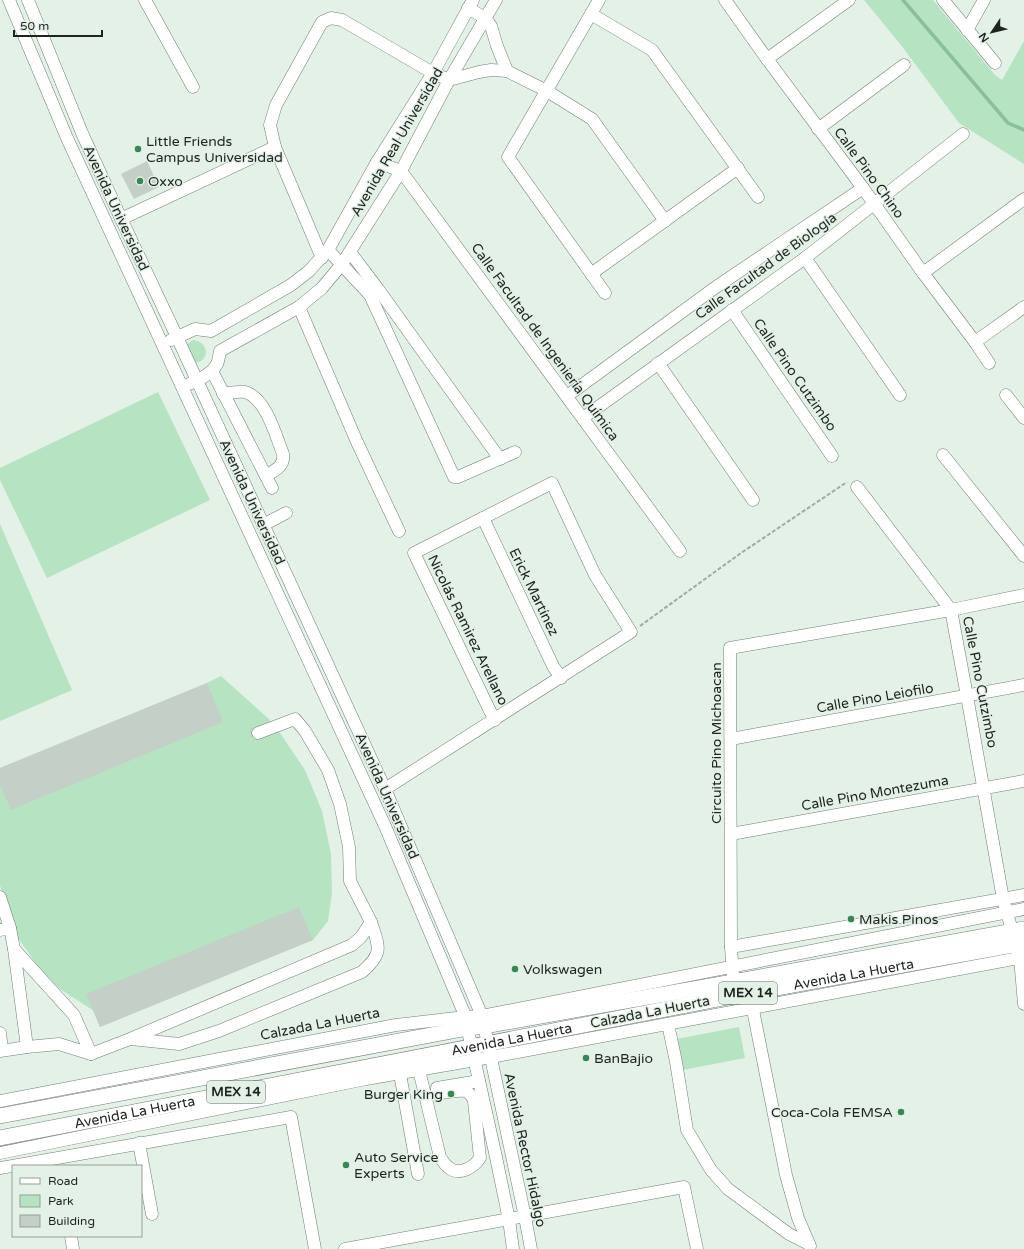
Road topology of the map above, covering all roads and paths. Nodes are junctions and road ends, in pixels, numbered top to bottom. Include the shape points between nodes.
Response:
1 (9, 0) edge
2 (28, 0) edge
3 (496, 0) edge
4 (599, 0) edge
5 (725, 0) edge
6 (849, 0) edge
7 (943, 0) edge
8 (984, 0) edge
9 (150, 2) edge
10 (471, 4) edge
11 (591, 14) junction
12 (485, 18) junction
13 (967, 30) junction
14 (767, 59) junction
15 (995, 63) dead end
16 (904, 65) dead end
17 (507, 71) junction
18 (433, 73) junction
19 (449, 80) junction
20 (193, 87) dead end
21 (547, 91) junction
22 (818, 129) junction
23 (963, 134) dead end
24 (275, 147) junction
25 (377, 162) junction
26 (738, 168) junction
27 (401, 171) junction
28 (863, 188) junction
29 (758, 197) dead end
30 (1024, 200) edge
31 (874, 204) junction
32 (121, 219) junction
33 (665, 221) junction
34 (350, 252) junction
35 (325, 254) junction
36 (805, 258) junction
37 (342, 264) junction
38 (923, 273) junction
39 (591, 274) junction
40 (374, 292) junction
41 (605, 293) dead end
42 (299, 307) junction
43 (1024, 307) edge
44 (732, 310) junction
45 (177, 337) junction
46 (975, 342) junction
47 (162, 345) junction
48 (658, 363) junction
49 (989, 363) dead end
50 (212, 371) junction
51 (196, 381) junction
52 (182, 386) junction
53 (223, 394) junction
54 (900, 395) dead end
55 (1006, 395) dead end
56 (567, 396) junction
57 (583, 418) junction
58 (1024, 418) edge
59 (246, 436) junction
60 (226, 446) junction
61 (515, 452) dead end
62 (943, 455) dead end
63 (832, 456) dead end
64 (500, 459) junction
65 (266, 476) junction
66 (856, 487) joint
67 (272, 488) dead end
68 (753, 500) dead end
69 (286, 513) dead end
70 (482, 518) junction
71 (263, 525) junction
72 (398, 532) dead end
73 (680, 551) dead end
74 (1024, 556) edge
75 (1024, 596) edge
76 (951, 610) junction
77 (631, 632) junction
78 (556, 681) junction
79 (1024, 685) edge
80 (967, 696) junction
81 (495, 720) junction
82 (258, 733) dead end
83 (731, 739) junction
84 (1024, 781) edge
85 (984, 788) junction
86 (385, 789) junction
87 (731, 834) junction
88 (1024, 894) edge
89 (0, 897) edge
90 (1003, 899) junction
91 (1024, 909) edge
92 (1008, 912) junction
93 (371, 922) junction
94 (5, 929) edge
95 (1020, 944) edge
96 (731, 947) junction
97 (14, 949) junction
98 (732, 967) junction
99 (1022, 972) edge
100 (733, 982) junction
101 (749, 993) junction
102 (1024, 1004) edge
103 (752, 1008) junction
104 (483, 1021) junction
105 (466, 1022) junction
106 (668, 1024) junction
107 (0, 1034) edge
108 (130, 1039) junction
109 (27, 1047) junction
110 (489, 1050) junction
111 (1, 1051) edge
112 (473, 1053) junction
113 (91, 1054) junction
114 (419, 1070) junction
115 (400, 1074) junction
116 (479, 1081) junction
117 (257, 1094) junction
118 (0, 1101) edge
119 (0, 1116) edge
120 (507, 1133) junction
121 (491, 1135) junction
122 (0, 1138) edge
123 (139, 1143) junction
124 (0, 1153) edge
125 (63, 1161) edge
126 (27, 1165) edge
127 (12, 1167) edge
128 (0, 1168) edge
129 (418, 1174) dead end
130 (152, 1214) dead end
131 (525, 1217) junction
132 (509, 1220) junction
133 (71, 1237) edge
134 (810, 1246) edge
135 (698, 1248) edge
136 (73, 1249) edge
137 (315, 1249) edge
138 (345, 1249) edge
139 (513, 1249) edge
140 (531, 1249) edge

1 - 47 street, Avenida Universidad via 67,138
2 - 32 street, Avenida Universidad via 82,133
3 - 12 street, Avenida Real Universidad
4 - 11 street
5 - 14 street, Calle Pino Chino
6 - 14 street
7 - 13 street
8 - 13 street
9 - 20 street
10 - 12 street
10 - 18 street, Avenida Real Universidad
11 - 21 street
11 - 26 street via 652,50
12 - 17 street via 491,26
12 - 19 street, Avenida Real Universidad
13 - 15 street
14 - 22 street, Calle Pino Chino
16 - 22 street
17 - 19 street via 491,70
17 - 21 street
18 - 19 street
18 - 24 street via 342,20 331,18 322,22 276,106 270,125
18 - 25 street, Avenida Real Universidad
19 - 27 street, Avenida Real Universidad
21 - 33 street via 592,119
21 - 39 street via 508,157
22 - 28 street, Calle Pino Chino
23 - 31 street, Calle Facultad de Biología
24 - 32 street
24 - 35 street
25 - 27 street
25 - 35 street, Avenida Real Universidad
26 - 29 street
26 - 33 street
27 - 34 street, Avenida Real Universidad
27 - 56 street, Calle Facultad de Ingenierίa Quίmica
28 - 31 street, Calle Pino Chino
28 - 56 street, Calle Facultad de Biología via 716,287
30 - 38 street
31 - 36 street, Calle Facultad de Biología
31 - 38 street, Calle Pino Chino
32 - 45 street, Avenida Universidad
33 - 39 street
34 - 37 street, Avenida Real Universidad
34 - 40 street
35 - 37 street
35 - 45 street, Avenida Real Universidad via 291,285 211,332 195,329
36 - 44 street, Calle Facultad de Biología
36 - 54 street
37 - 40 street
37 - 42 street, Avenida Real Universidad via 322,288
38 - 46 street, Calle Pino Chino
39 - 41 street
40 - 64 street
40 - 64 street via 454,477
42 - 50 street, Avenida Real Universidad via 220,351 217,364
42 - 72 street
43 - 46 street
44 - 48 street, Calle Facultad de Biología
44 - 63 street, Calle Pino Cutzimbo
45 - 47 street, Avenida Real Universidad
45 - 51 street, Avenida Universidad
46 - 49 street, Calle Pino Chino
47 - 52 street, Avenida Universidad
48 - 57 street, Calle Facultad de Biología
48 - 68 street
50 - 51 street
50 - 53 street
51 - 52 street
51 - 60 street, Avenida Universidad
52 - 105 street, Avenida Universidad via 385,826
53 - 59 street
53 - 65 street via 244,392 254,396 264,407 284,460 282,465
55 - 58 street
56 - 57 street, Calle Facultad de Ingenierίa Quίmica
57 - 73 street, Calle Facultad de Ingenierίa Quίmica
59 - 60 street
59 - 65 street
60 - 71 street, Avenida Universidad
61 - 64 street
62 - 74 street
65 - 67 street
66 - 76 street, Calle Pino Cutzimbo
66 - 77 path via 850,480 741,553
69 - 71 street
70 - 77 street via 552,484 596,575
70 - 78 street, Erick Martínez via 554,666
70 - 81 street, Nicolás Ramirez Arellano via 414,553
71 - 86 street, Avenida Universidad
75 - 76 street, Circuito Pino Michoacan
76 - 80 street, Calle Pino Cutzimbo
76 - 83 street, Circuito Pino Michoacan via 730,648
77 - 78 street
78 - 81 street
79 - 80 street, Calle Pino Leiofilo
80 - 83 street, Calle Pino Leiofilo
80 - 85 street, Calle Pino Cutzimbo
81 - 86 street
82 - 93 street via 295,720 305,731 328,770 340,804 349,847 350,880
83 - 87 street, Circuito Pino Michoacan
84 - 85 street, Calle Pino Montezuma
85 - 87 street, Calle Pino Montezuma
85 - 90 street, Calle Pino Cutzimbo
86 - 104 street, Avenida Universidad
87 - 96 street, Circuito Pino Michoacan
88 - 90 street
89 - 94 street
90 - 92 street, Calle Pino Cutzimbo
90 - 96 street
91 - 92 street, Calzada La Huerta
92 - 95 street, Calle Pino Cutzimbo
92 - 98 street, Calzada La Huerta
93 - 108 street via 352,945
93 - 108 street via 379,948 373,962 362,972 219,1031 179,1044
94 - 97 street
95 - 99 street, Calle Pino Cutzimbo
95 - 100 main road, Avenida La Huerta / MEX 14
95 - 101 main road, Avenida La Huerta / MEX 14
95 - 103 street, Calzada La Huerta
96 - 98 street, Circuito Pino Michoacan
97 - 109 street
97 - 113 street via 74,1015
98 - 100 street, Circuito Pino Michoacan
98 - 104 street, Calzada La Huerta
99 - 102 street, Calle Pino Cutzimbo
100 - 104 main road, Avenida La Huerta / MEX 14
101 - 103 street
101 - 110 main road, Avenida La Huerta / MEX 14
103 - 106 street, Calzada La Huerta
103 - 134 street via 786,1175 798,1218
104 - 105 main road, Avenida La Huerta / MEX 14
104 - 110 street, Avenida Universidad
105 - 112 street, Avenida Universidad
105 - 118 street, Calzada La Huerta via 396,1024
105 - 119 main road, Avenida La Huerta / MEX 14
106 - 110 street, Calzada La Huerta
106 - 134 street via 687,1130 711,1170 728,1189 789,1234
107 - 111 street
108 - 113 street
109 - 111 street
109 - 113 street via 59,1044
110 - 112 main road, Avenida La Huerta / MEX 14
110 - 120 street, Avenida Rector Hidalgo
112 - 114 street
112 - 116 street
112 - 117 main road, Avenida La Huerta / MEX 14
114 - 115 street
114 - 116 street via 440,1157 448,1168 459,1171 467,1170 480,1158 474,1101 471,1094 466,1091 439,1093 437,1088
115 - 117 street
115 - 129 street
116 - 121 street
117 - 122 main road, Avenida La Huerta / MEX 14
117 - 124 street
120 - 121 street
120 - 131 street, Avenida Rector Hidalgo
121 - 132 street
123 - 125 street
123 - 130 street
123 - 137 street via 291,1117
125 - 126 street
127 - 128 street
131 - 132 street
131 - 135 street via 684,1187
131 - 140 street, Avenida Rector Hidalgo
132 - 138 street
132 - 139 street
133 - 136 street

